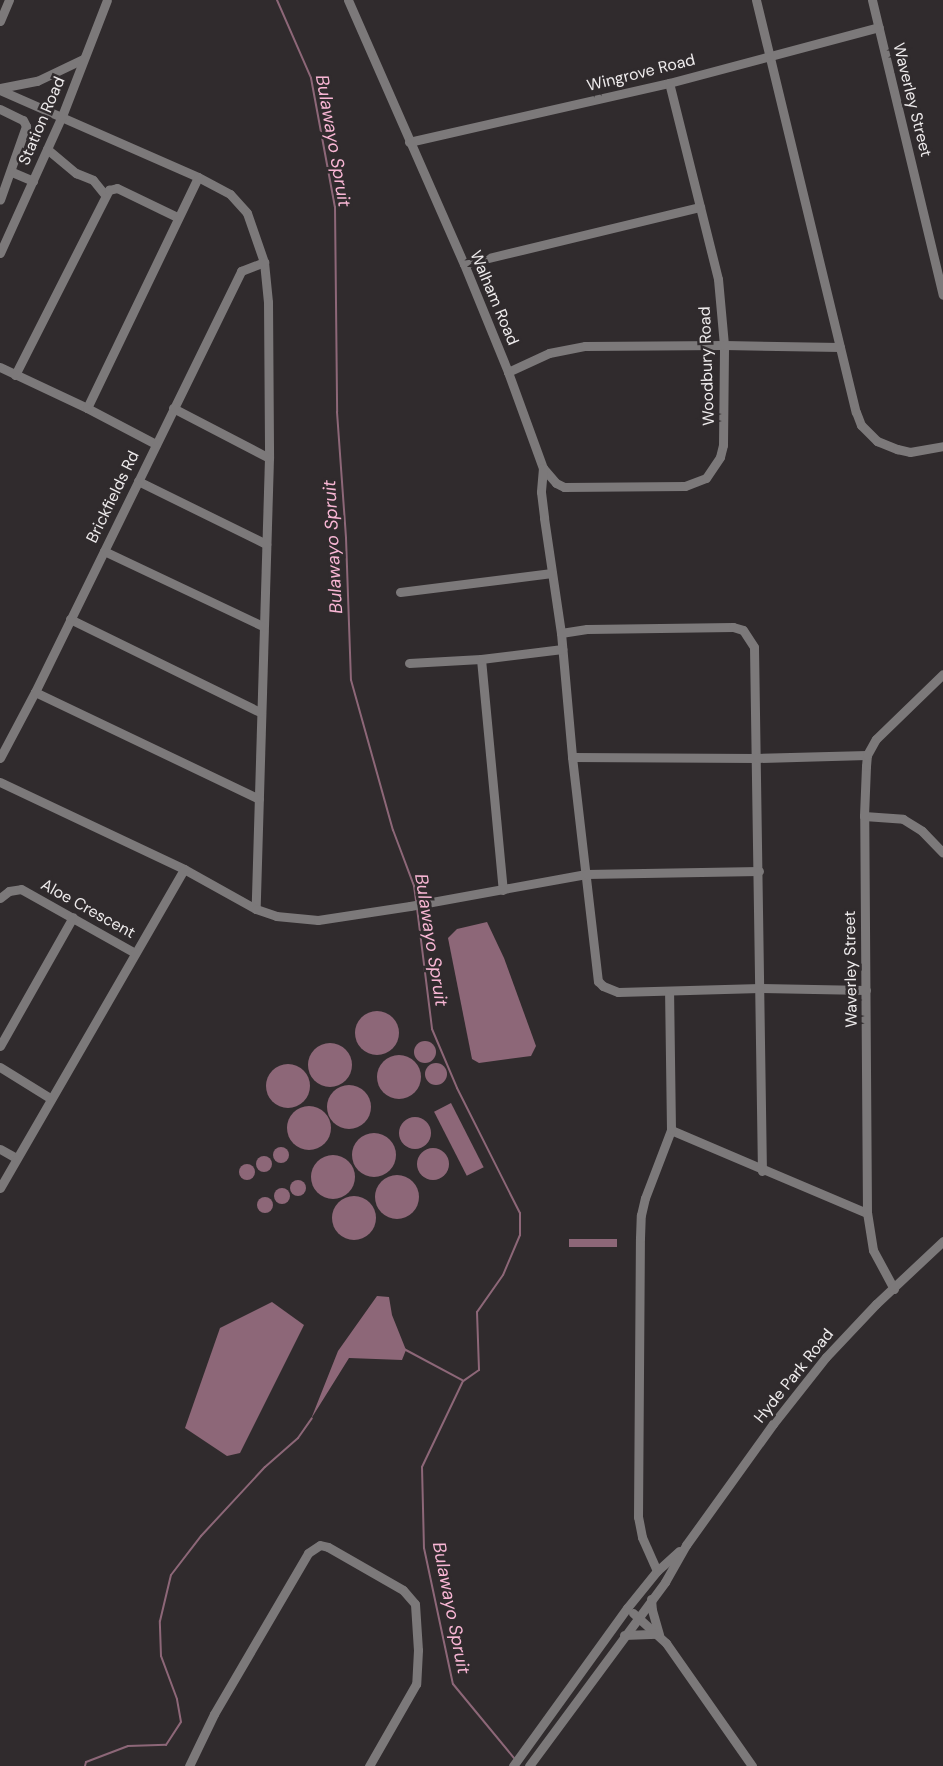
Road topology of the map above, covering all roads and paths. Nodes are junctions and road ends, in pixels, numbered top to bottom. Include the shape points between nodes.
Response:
1 (9, 0) edge
2 (107, 0) edge
3 (348, 0) edge
4 (756, 0) edge
5 (872, 0) edge
6 (0, 21) edge
7 (879, 27) junction
8 (770, 55) junction
9 (83, 59) junction
10 (669, 83) junction
11 (0, 89) edge
12 (0, 109) edge
13 (62, 116) junction
14 (410, 142) junction
15 (47, 149) junction
16 (12, 172) junction
17 (198, 177) junction
18 (33, 181) junction
19 (105, 195) junction
20 (0, 200) edge
21 (700, 207) junction
22 (177, 217) junction
23 (0, 252) edge
24 (264, 262) junction
25 (464, 264) junction
26 (943, 295) edge
27 (724, 344) junction
28 (840, 347) junction
29 (0, 367) edge
30 (508, 372) junction
31 (14, 375) junction
32 (87, 408) junction
33 (173, 408) junction
34 (156, 444) junction
35 (943, 446) edge
36 (269, 458) junction
37 (543, 468) junction
38 (138, 481) junction
39 (266, 544) junction
40 (104, 551) junction
41 (552, 574) junction
42 (400, 592) dead end
43 (70, 619) junction
44 (263, 626) junction
45 (561, 633) junction
46 (562, 649) junction
47 (481, 659) junction
48 (409, 663) dead end
49 (943, 674) edge
50 (35, 692) junction
51 (260, 712) junction
52 (867, 755) junction
53 (572, 757) junction
54 (0, 758) edge
55 (757, 758) junction
56 (0, 782) edge
57 (259, 799) junction
58 (864, 816) junction
59 (943, 853) edge
60 (184, 869) junction
61 (759, 871) junction
62 (586, 874) junction
63 (503, 890) junction
64 (0, 898) edge
65 (256, 909) junction
66 (73, 917) junction
67 (135, 952) junction
68 (760, 988) junction
69 (866, 990) junction
70 (669, 991) junction
71 (0, 1046) edge
72 (0, 1067) edge
73 (50, 1098) junction
74 (671, 1130) junction
75 (0, 1148) edge
76 (16, 1158) junction
77 (762, 1171) junction
78 (0, 1188) edge
79 (867, 1213) junction
80 (943, 1241) edge
81 (894, 1289) junction
82 (686, 1544) junction
83 (657, 1571) junction
84 (651, 1599) junction
85 (627, 1608) junction
86 (637, 1617) junction
87 (624, 1635) junction
88 (658, 1635) junction
89 (594, 1654) junction
90 (605, 1662) junction
91 (515, 1763) edge
92 (189, 1766) edge
93 (369, 1766) edge
94 (529, 1766) edge
95 (752, 1766) edge

1 - 6 street
2 - 9 street, Station Road
3 - 14 street, Walham Road
4 - 8 street
5 - 7 street, Waverley Street
7 - 8 street, Wingrove Road
7 - 26 street, Waverley Street
8 - 10 street, Wingrove Road
8 - 28 street
9 - 11 street via 37,81
9 - 13 street, Station Road
10 - 14 street, Wingrove Road
10 - 21 street, Woodbury Road
11 - 13 street
12 - 16 street via 22,120 26,126
13 - 15 street, Station Road
13 - 17 street
14 - 25 street, Walham Road
15 - 18 street, Station Road
15 - 19 street via 92,180
16 - 18 street
16 - 20 street
17 - 22 street
17 - 24 street via 239,202
18 - 23 street, Station Road
19 - 22 street via 117,188
19 - 31 street
21 - 25 street
21 - 27 street, Woodbury Road via 718,279
22 - 32 street
24 - 33 street, Brickfields Rd via 241,271
24 - 36 street via 268,302
25 - 30 street, Walham Road
27 - 28 street
27 - 30 street via 585,346 549,353
27 - 37 street, Woodbury Road via 723,445 720,458 706,478 686,486 572,488 556,483
28 - 35 street via 856,412 867,433 877,441 910,452
29 - 31 street
30 - 37 street, Walham Road
31 - 32 street
32 - 34 street
33 - 34 street, Brickfields Rd
33 - 36 street
34 - 38 street, Brickfields Rd
36 - 39 street
37 - 41 street via 542,492
38 - 39 street
38 - 40 street, Brickfields Rd
39 - 44 street
40 - 43 street, Brickfields Rd
40 - 44 street
41 - 42 street
41 - 45 street
43 - 50 street, Brickfields Rd
43 - 51 street
44 - 51 street
45 - 46 street
45 - 55 street via 658,627 733,627 743,630 756,654
46 - 47 street
46 - 53 street
47 - 48 street
47 - 63 street
49 - 52 street via 876,739
50 - 54 street, Brickfields Rd
50 - 57 street
51 - 57 street
52 - 55 street
52 - 58 street, Waverley Street
53 - 55 street
53 - 62 street
55 - 61 street
56 - 60 street
57 - 65 street
58 - 59 street via 903,819 922,831
58 - 69 street, Waverley Street
60 - 65 street
60 - 67 street
61 - 62 street
61 - 68 street
62 - 63 street
62 - 70 street via 598,981 618,992
63 - 65 street via 318,920 276,916
64 - 66 street, Aloe Crescent via 9,891 21,889
66 - 67 street, Aloe Crescent
66 - 71 street
67 - 73 street
68 - 69 street
68 - 70 street
68 - 77 street
69 - 79 street, Waverley Street
70 - 74 street
72 - 73 street
73 - 76 street
74 - 77 street
74 - 83 street via 645,1198 640,1238 638,1517 642,1537
75 - 76 street
76 - 78 street
77 - 79 street
79 - 81 street, Waverley Street via 873,1250
80 - 81 street, Hyde Park Road
81 - 82 street, Hyde Park Road via 826,1357
82 - 83 street, Hyde Park Road
82 - 84 street, Hyde Park Road via 665,1582
83 - 85 street, Hyde Park Road
84 - 86 street, Hyde Park Road
84 - 88 street
85 - 86 street
85 - 89 street, Hyde Park Road
86 - 87 street, Hyde Park Road
86 - 88 street
87 - 88 street
87 - 90 street, Hyde Park Road
88 - 95 street
89 - 90 street
89 - 91 street, Hyde Park Road
90 - 94 street, Hyde Park Road
92 - 93 street via 214,1714 303,1562 320,1545 404,1590 415,1604 418,1677

